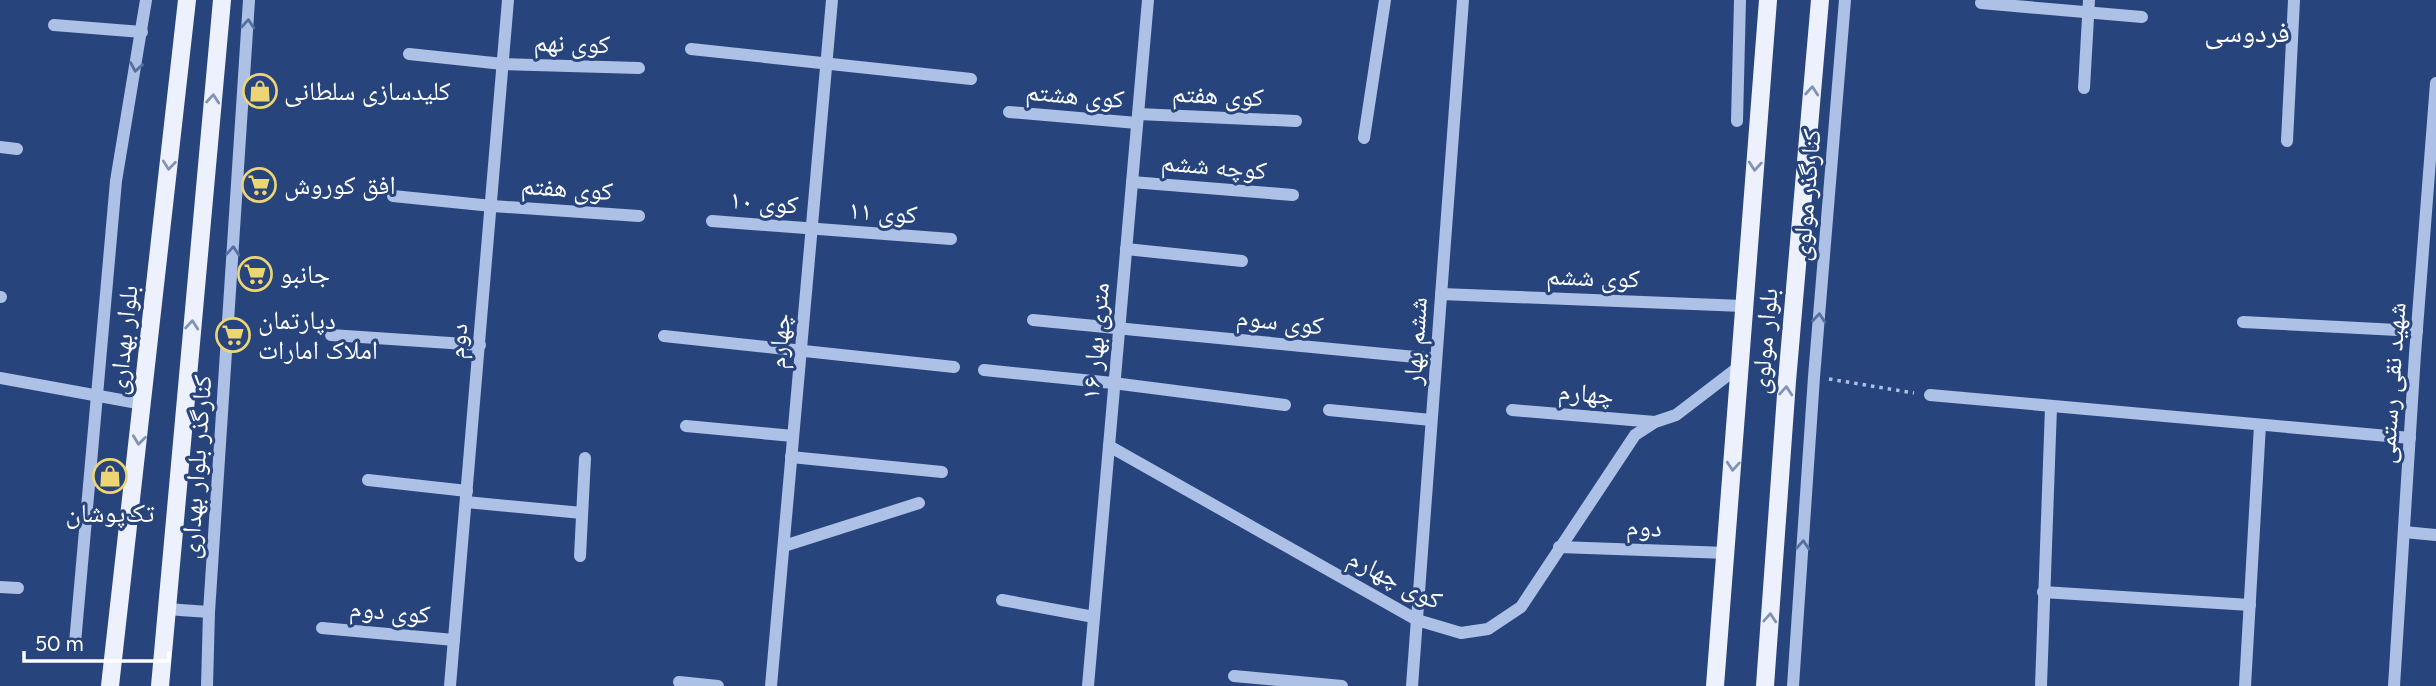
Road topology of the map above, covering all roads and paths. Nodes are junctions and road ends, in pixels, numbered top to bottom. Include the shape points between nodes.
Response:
1 (146, 0) edge
2 (187, 0) edge
3 (222, 0) edge
4 (250, 0) edge
5 (508, 0) edge
6 (832, 0) edge
7 (1148, 0) edge
8 (1385, 0) edge
9 (1463, 0) edge
10 (1740, 0) edge
11 (1768, 0) edge
12 (1820, 0) edge
13 (1845, 0) edge
14 (2294, 0) edge
15 (1981, 3) dead end
16 (2088, 6) edge
17 (2142, 17) dead end
18 (54, 25) dead end
19 (142, 32) junction
20 (691, 49) dead end
21 (409, 54) dead end
22 (503, 64) junction
23 (826, 64) junction
24 (639, 68) dead end
25 (971, 79) dead end
26 (2436, 83) edge
27 (2084, 88) dead end
28 (1009, 112) dead end
29 (1137, 118) junction
30 (1296, 121) dead end
31 (1737, 121) dead end
32 (1364, 138) dead end
33 (2287, 141) dead end
34 (0, 147) edge
35 (17, 149) dead end
36 (1132, 182) junction
37 (1293, 195) dead end
38 (393, 196) dead end
39 (492, 206) junction
40 (639, 216) dead end
41 (712, 221) dead end
42 (811, 229) junction
43 (951, 239) dead end
44 (1126, 249) junction
45 (1242, 261) dead end
46 (1441, 294) junction
47 (1743, 306) junction
48 (1033, 320) dead end
49 (2243, 323) dead end
50 (1119, 328) junction
51 (2417, 331) junction
52 (331, 335) dead end
53 (664, 335) dead end
54 (480, 345) junction
55 (801, 350) junction
56 (1436, 359) junction
57 (954, 366) dead end
58 (1740, 366) junction
59 (984, 370) dead end
60 (1814, 377) junction
61 (0, 378) edge
62 (1113, 383) junction
63 (1930, 395) joint
64 (96, 396) junction
65 (143, 404) junction
66 (1284, 405) dead end
67 (2051, 407) junction
68 (1329, 410) dead end
69 (1512, 410) dead end
70 (1431, 420) junction
71 (1655, 422) junction
72 (2260, 425) junction
73 (686, 426) dead end
74 (793, 436) junction
75 (2410, 438) junction
76 (1109, 446) junction
77 (791, 457) junction
78 (585, 458) dead end
79 (943, 472) dead end
80 (368, 480) dead end
81 (466, 496) junction
82 (919, 503) dead end
83 (582, 513) junction
84 (2404, 532) junction
85 (2436, 535) edge
86 (783, 546) junction
87 (1559, 548) junction
88 (1727, 552) junction
89 (580, 556) dead end
90 (0, 587) edge
91 (18, 588) dead end
92 (2043, 592) junction
93 (1002, 600) dead end
94 (2250, 605) junction
95 (166, 609) junction
96 (209, 612) junction
97 (1094, 617) junction
98 (1417, 620) junction
99 (322, 628) dead end
100 (454, 640) junction
101 (75, 643) dead end
102 (1234, 676) dead end
103 (679, 682) dead end
104 (110, 686) edge
105 (160, 686) edge
106 (207, 686) edge
107 (454, 686) edge
108 (718, 686) edge
109 (771, 686) edge
110 (1088, 686) edge
111 (1342, 686) edge
112 (1412, 686) edge
113 (1715, 686) edge
114 (1765, 686) edge
115 (1793, 686) edge
116 (2041, 686) edge
117 (2245, 686) edge
118 (2394, 686) edge

1 - 19 street
2 -> 65 main road, بلوار بهداری
95 -> 3 main road
96 -> 4 street, کنارگذر بلوار بهداری
5 - 22 street, دوم
6 - 23 street, چهارم
7 - 29 street, ۱۶ متری بهار
8 - 32 street
9 - 46 street, ششم بهار
10 - 31 street
11 -> 47 main road, بلوار مولوی
114 -> 12 main road, بلوار مولوی
60 -> 13 street, کنارگذر مولوی
14 - 33 street
15 - 16 street
16 - 17 street
16 - 27 street
18 - 19 street
19 -> 64 street via 116,181
20 - 23 street
21 - 22 street, کوی نهم
22 - 24 street, کوی نهم
22 - 39 street, دوم
23 - 25 street
23 - 42 street, چهارم
26 - 51 street, شهید نقی رستمی
28 - 29 street, کوی هشتم
29 - 30 street, کوی هفتم
29 - 36 street, ۱۶ متری بهار
34 - 35 street
36 - 37 street, کوچه ششم
36 - 44 street, ۱۶ متری بهار
38 - 39 street
39 - 40 street, کوی هفتم
39 - 54 street, دوم
41 - 42 street, کوی ۱۰
42 - 43 street, کوی ۱۱
42 - 55 street, چهارم
44 - 45 street
44 - 50 street, ۱۶ متری بهار
46 - 47 street, کوی ششم
46 - 56 street, ششم بهار
47 - 58 main road, بلوار مولوی
48 - 50 street, کوی سوم
49 - 51 street
50 - 56 street, کوی سوم
50 - 62 street, ۱۶ متری بهار
51 - 75 street, شهید نقی رستمی
52 - 54 street
53 - 55 street
54 - 81 street, دوم
55 - 57 street
55 - 74 street, چهارم
56 - 70 street, ششم بهار
58 - 71 street, کوی چهارم via 1676,415
58 -> 88 main road, بلوار مولوی
59 - 62 street
60 - 63 path
115 -> 60 street, کنارگذر مولوی
61 - 64 street
62 - 66 street
62 - 76 street, ۱۶ متری بهار
63 - 67 street
64 - 65 street
64 - 101 street
65 -> 104 main road, بلوار بهداری
67 - 72 street
67 - 92 street
68 - 70 street
69 - 71 street, چهارم
70 - 98 street, ششم بهار
71 - 87 street, کوی چهارم via 1635,435
72 - 75 street
72 - 94 street
73 - 74 street
74 - 77 street, چهارم
75 - 84 street, شهید نقی رستمی
76 - 97 street, ۱۶ متری بهار
76 - 98 street, کوی چهارم
77 - 79 street
77 - 86 street, چهارم
78 - 83 street
80 - 81 street
81 - 83 street
81 - 100 street, دوم
82 - 86 street
83 - 89 street
84 - 85 street
84 - 118 street, شهید نقی رستمی
86 - 109 street, چهارم
87 - 88 street, دوم
87 - 98 street, کوی چهارم via 1521,607 1488,629 1461,633
88 - 113 main road, بلوار مولوی
90 - 91 street
92 - 94 street
92 - 116 street
93 - 97 street
94 - 117 street
95 - 96 street
95 - 105 main road
96 - 106 street, کنارگذر بلوار بهداری
97 - 110 street, ۱۶ متری بهار
98 - 112 street, ششم بهار
99 - 100 street, کوی دوم
100 - 107 street, دوم
102 - 111 street
103 - 108 street

